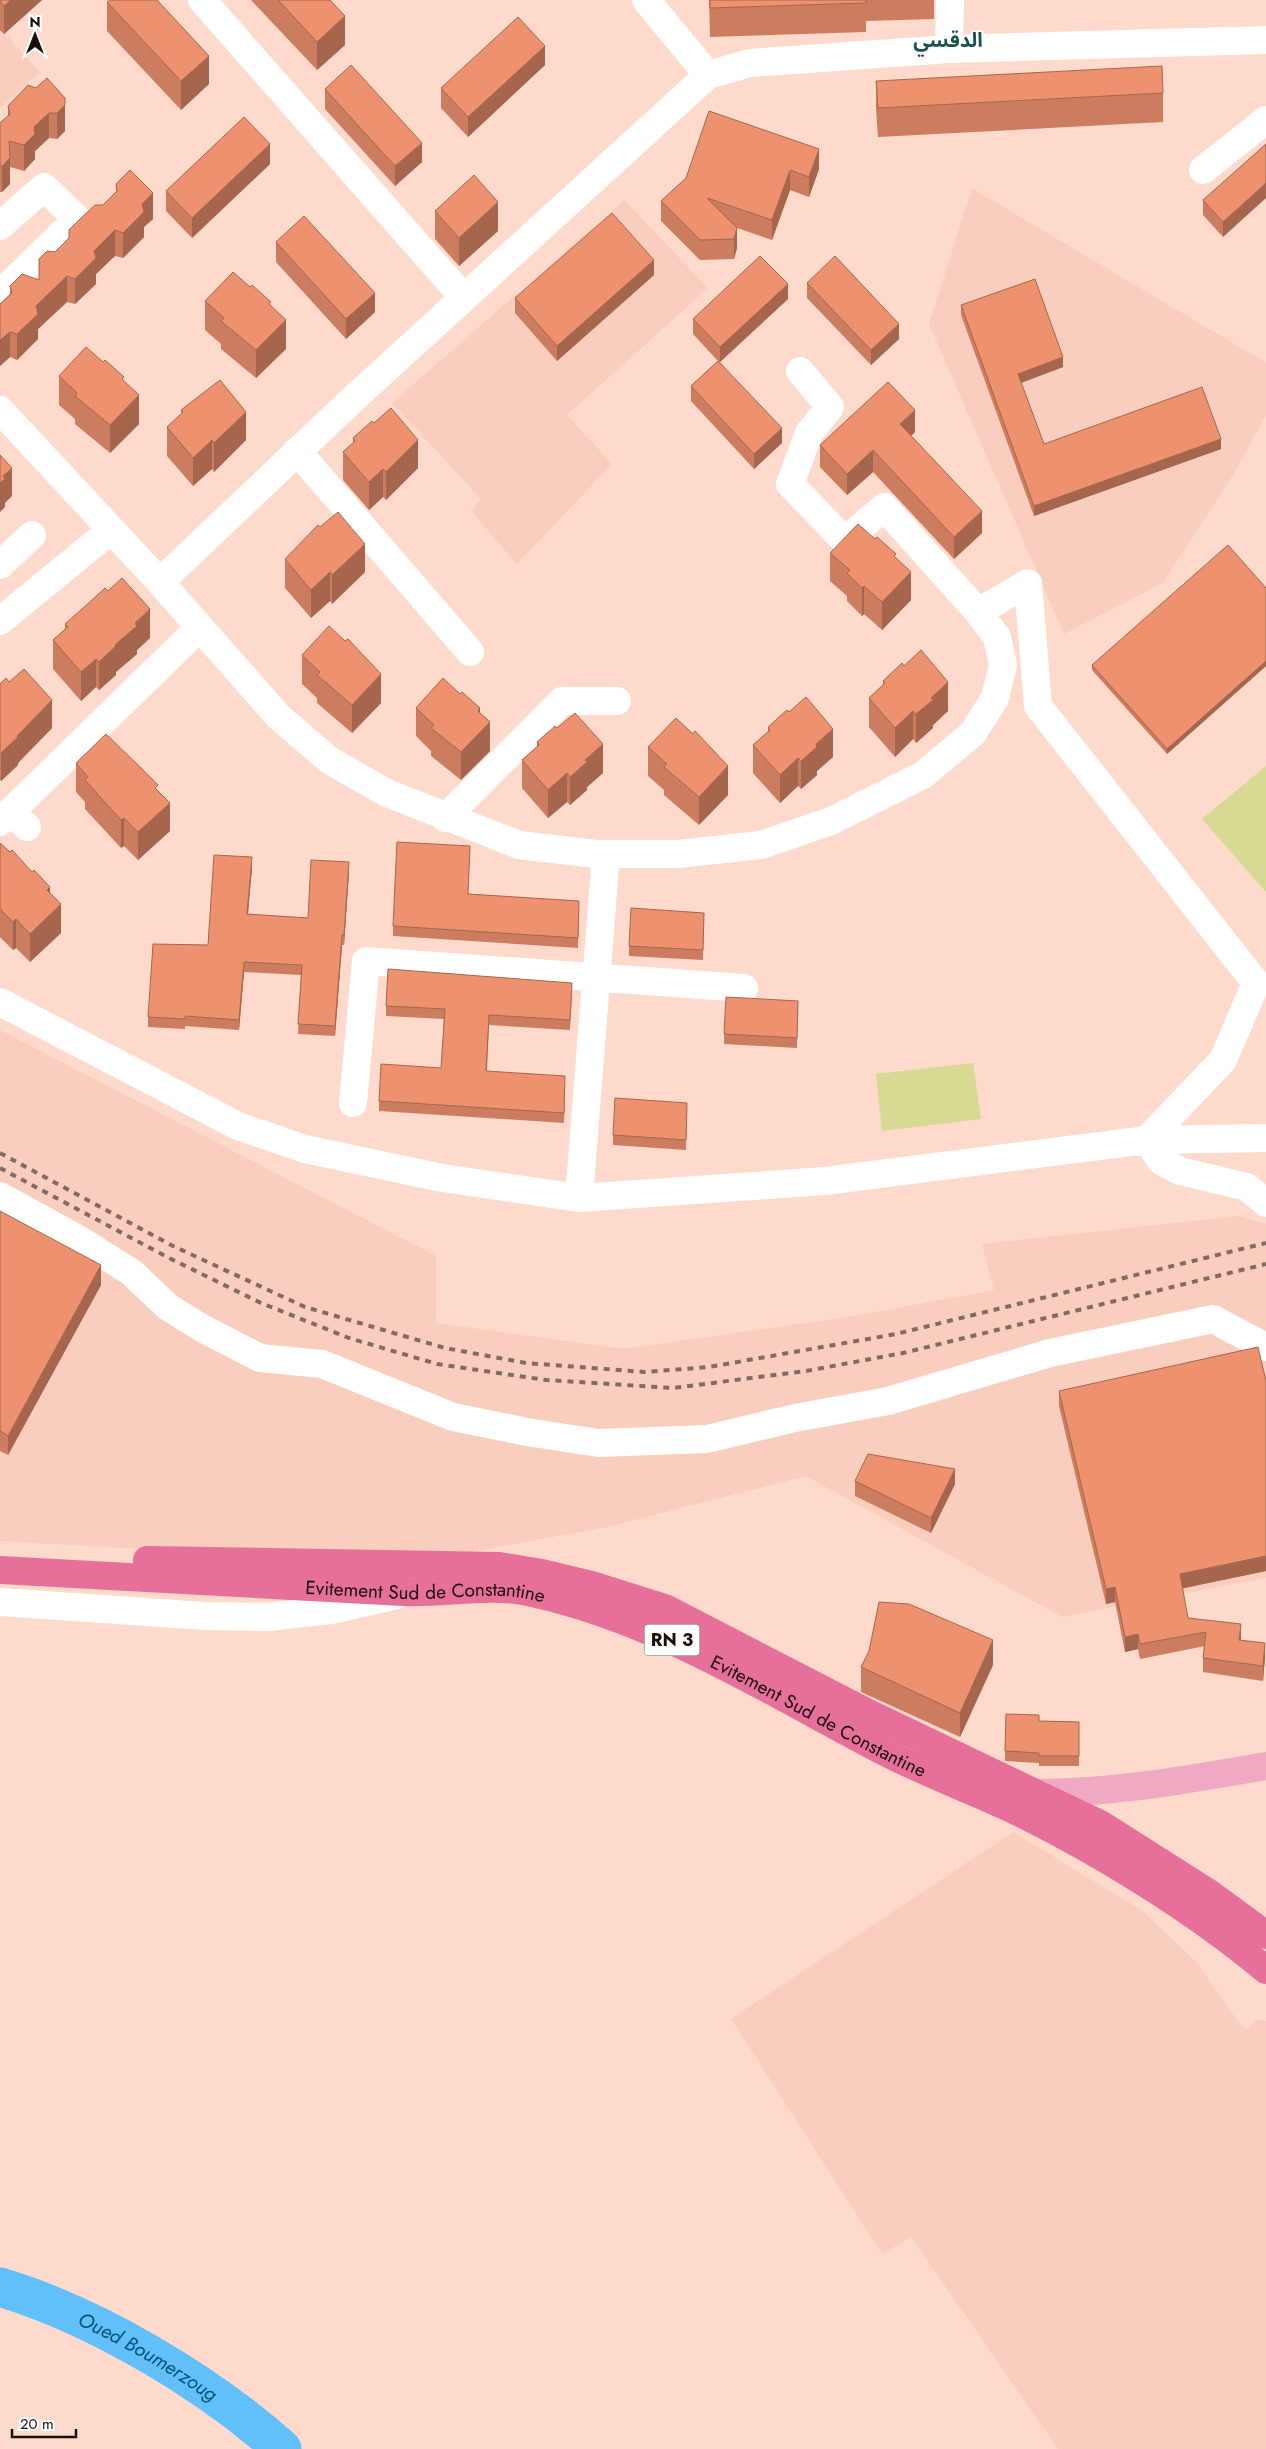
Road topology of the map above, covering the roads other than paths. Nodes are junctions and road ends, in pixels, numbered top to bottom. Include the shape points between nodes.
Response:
1 (202, 0) edge
2 (646, 0) edge
3 (950, 0) edge
4 (1266, 40) edge
5 (949, 49) junction
6 (708, 75) junction
7 (1266, 120) edge
8 (1204, 170) dead end
9 (0, 226) edge
10 (0, 294) edge
11 (464, 298) junction
12 (800, 371) dead end
13 (0, 410) edge
14 (297, 451) junction
15 (111, 530) junction
16 (32, 535) dead end
17 (0, 564) edge
18 (160, 582) junction
19 (978, 612) junction
20 (0, 621) edge
21 (199, 628) junction
22 (470, 652) dead end
23 (617, 700) dead end
24 (445, 818) junction
25 (13, 820) edge
26 (606, 854) junction
27 (596, 977) junction
28 (744, 988) dead end
29 (0, 1002) edge
30 (353, 1103) dead end
31 (1266, 1138) edge
32 (1147, 1140) junction
33 (0, 1196) edge
34 (579, 1198) junction
35 (1266, 1203) edge
36 (1266, 1347) edge
37 (0, 1552) edge
38 (0, 1570) edge
39 (410, 1592) junction
40 (0, 1602) edge
41 (1266, 1766) edge
42 (1037, 1793) junction
43 (1266, 1934) edge
44 (1266, 1970) edge

1 - 11 street
2 - 6 street
3 - 5 street
4 - 5 street
5 - 6 street via 750,63
6 - 11 street
7 - 8 street
9 - 10 street via 44,187 77,218
11 - 14 street
12 - 19 street via 830,407 809,434 790,484 845,541 884,507
13 - 15 street
14 - 18 street
14 - 22 street
15 - 18 street
15 - 20 street
16 - 17 street
18 - 21 street
19 - 26 street via 997,637 1002,665 995,698 973,733 923,775 831,821 761,845 678,854
19 - 32 street via 1028,583 1038,706 1256,983 1223,1060
21 - 24 street via 278,716 329,760 387,793
21 - 25 street
23 - 24 street via 562,700
24 - 26 street via 519,845
26 - 27 street
27 - 28 street
27 - 30 street via 366,961
27 - 34 street
29 - 34 street via 238,1126 305,1149 442,1178
31 - 32 street
32 - 34 street via 825,1181
32 - 35 street via 1161,1161 1180,1171 1248,1187
33 - 36 street via 131,1272 168,1308 260,1358 322,1364 453,1417 598,1443 707,1439 888,1401 1050,1353 1214,1319
37 - 42 highway, Evitement Sud de Constantine / RN 3 via 129,1560 499,1566 542,1573 665,1608 868,1713
38 - 39 highway, Evitement Sud de Constantine / RN 3
39 - 40 street via 331,1610 268,1616 204,1616
39 - 44 highway, Evitement Sud de Constantine / RN 3 via 490,1588 530,1592 599,1612 688,1647 885,1752 1014,1810 1107,1860 1234,1942
41 - 42 main road via 1144,1787 1086,1793
42 - 43 highway, Evitement Sud de Constantine / RN 3 via 1102,1825 1209,1893

